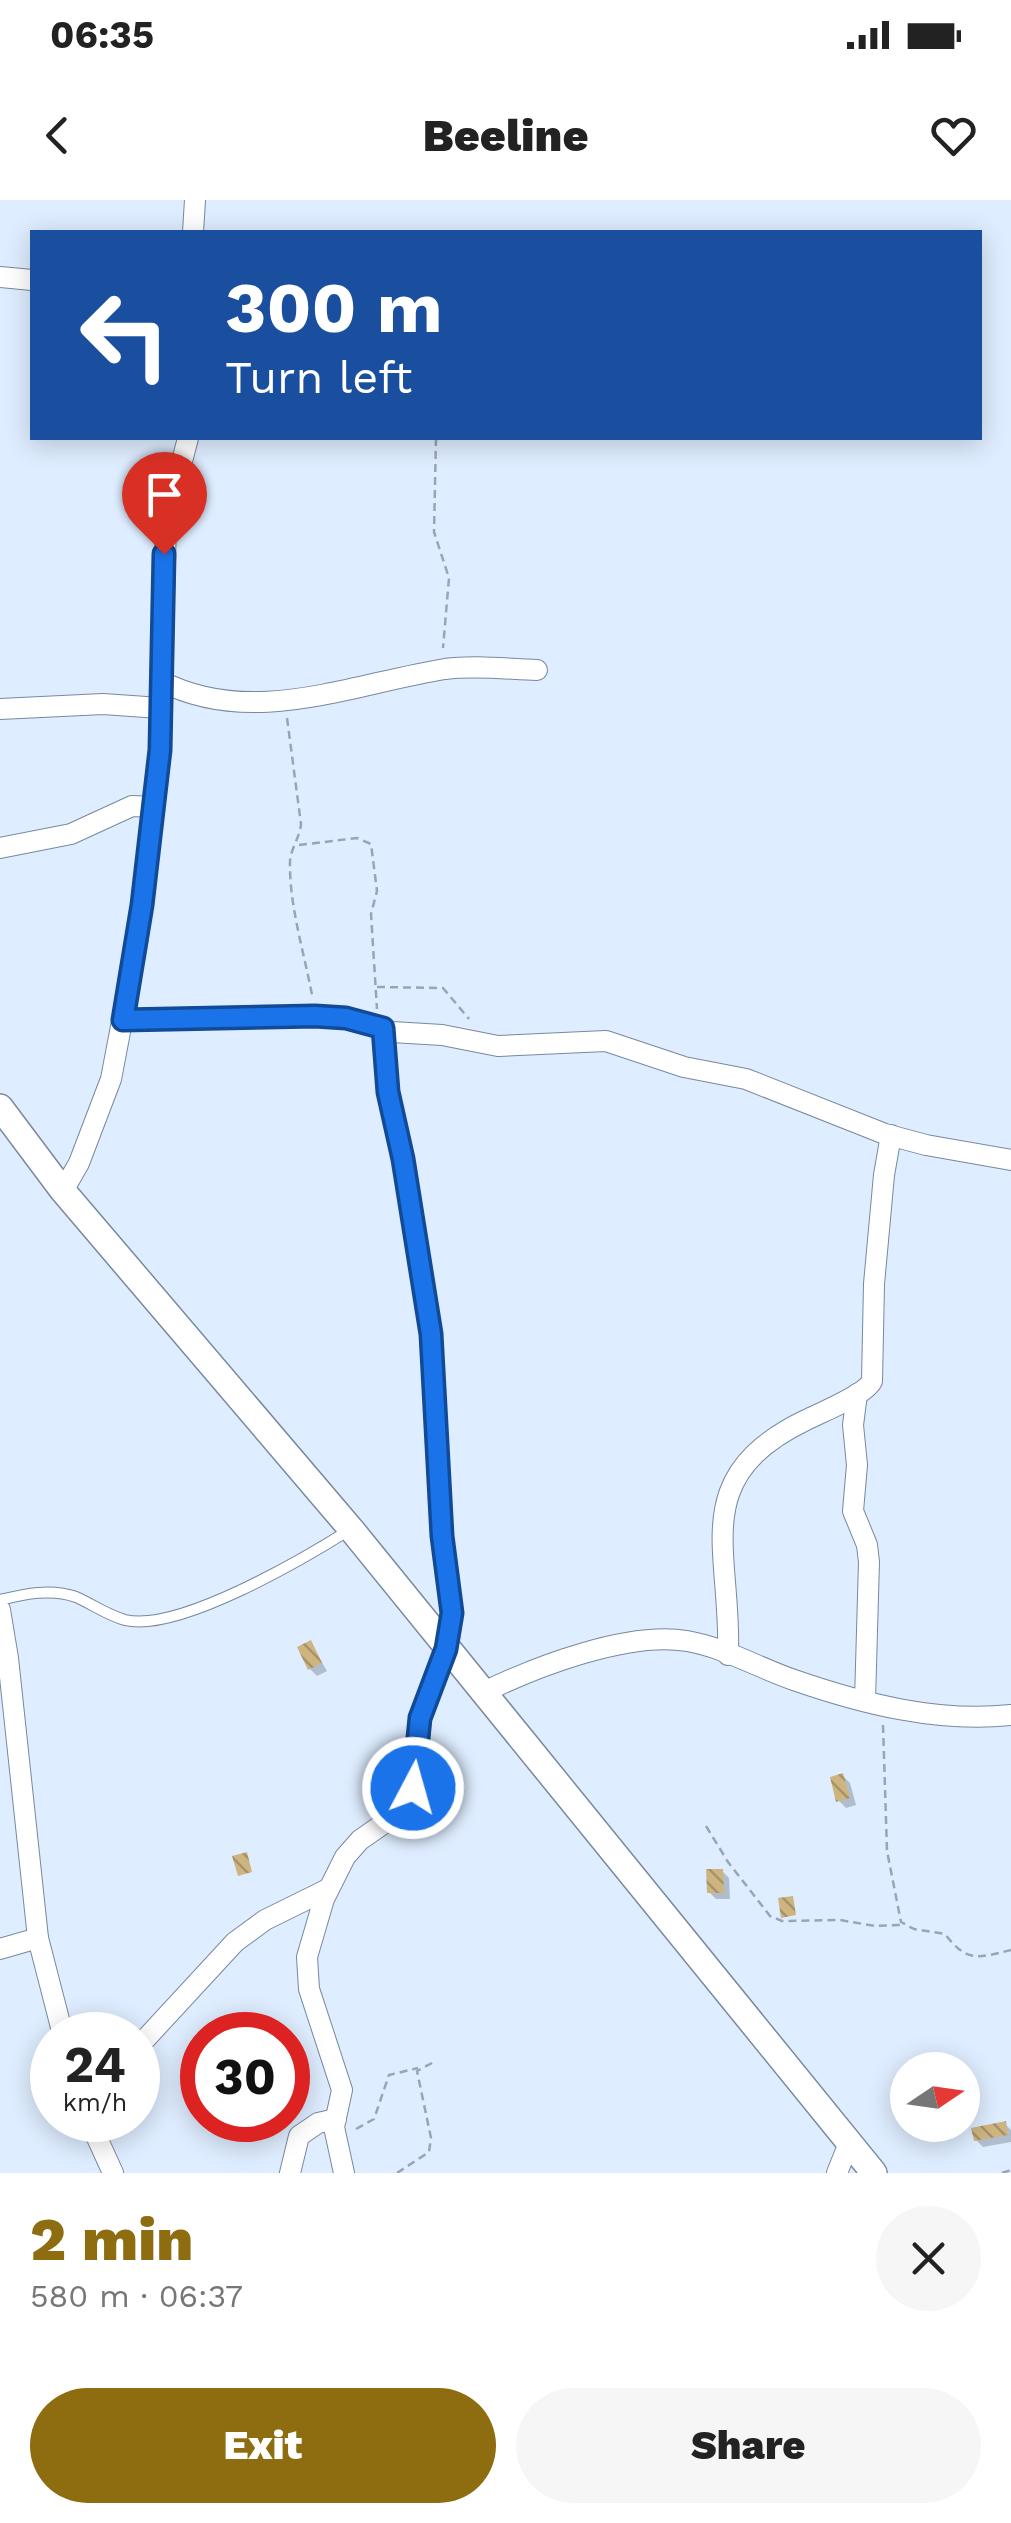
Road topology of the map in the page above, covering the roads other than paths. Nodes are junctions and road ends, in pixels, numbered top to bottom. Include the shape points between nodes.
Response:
1 (195, 200) edge
2 (193, 230) edge
3 (0, 277) edge
4 (30, 280) edge
5 (187, 440) edge
6 (537, 670) dead end
7 (161, 682) junction
8 (160, 708) junction
9 (0, 710) edge
10 (154, 807) junction
11 (0, 848) edge
12 (123, 1020) junction
13 (379, 1027) junction
14 (0, 1108) edge
15 (891, 1135) junction
16 (1011, 1160) edge
17 (63, 1191) junction
18 (856, 1394) junction
19 (350, 1529) junction
20 (0, 1600) edge
21 (0, 1610) edge
22 (446, 1649) junction
23 (728, 1655) junction
24 (482, 1692) junction
25 (874, 1702) junction
26 (1011, 1715) edge
27 (328, 1889) junction
28 (38, 1938) junction
29 (0, 1948) edge
30 (58, 2012) edge
31 (160, 2023) edge
32 (336, 2127) junction
33 (99, 2142) edge
34 (848, 2143) junction
35 (113, 2173) edge
36 (290, 2173) edge
37 (344, 2173) edge
38 (837, 2173) edge
39 (874, 2173) edge

1 - 2 street
3 - 4 street
5 - 7 street via 166,523
6 - 7 street via 446,669 230,704
7 - 8 street
8 - 9 street
8 - 10 street
10 - 11 street via 132,806 71,834
10 - 12 street
12 - 13 street via 315,1016
12 - 17 street via 106,1093
13 - 15 street via 488,1045 606,1041 746,1079
13 - 22 street via 431,1334 452,1613
14 - 17 street
15 - 16 street
15 - 18 street via 874,1284 872,1380
17 - 19 street
18 - 23 street via 792,1426 737,1472 724,1504 720,1546
18 - 25 street via 853,1511 869,1562
19 - 20 lane via 248,1588 168,1616 128,1621 73,1596 36,1592
19 - 22 street
21 - 28 street
22 - 24 street
22 - 27 street via 420,1718 406,1808 344,1856
23 - 24 street via 687,1640 652,1640 548,1662
23 - 25 street
24 - 34 street
25 - 26 street via 956,1718
27 - 31 street via 235,1942
27 - 32 street via 307,1957 309,1990 342,2090
28 - 29 street
28 - 30 street
32 - 36 street via 318,2124 299,2136
32 - 37 street
33 - 35 street
34 - 38 street
34 - 39 street

